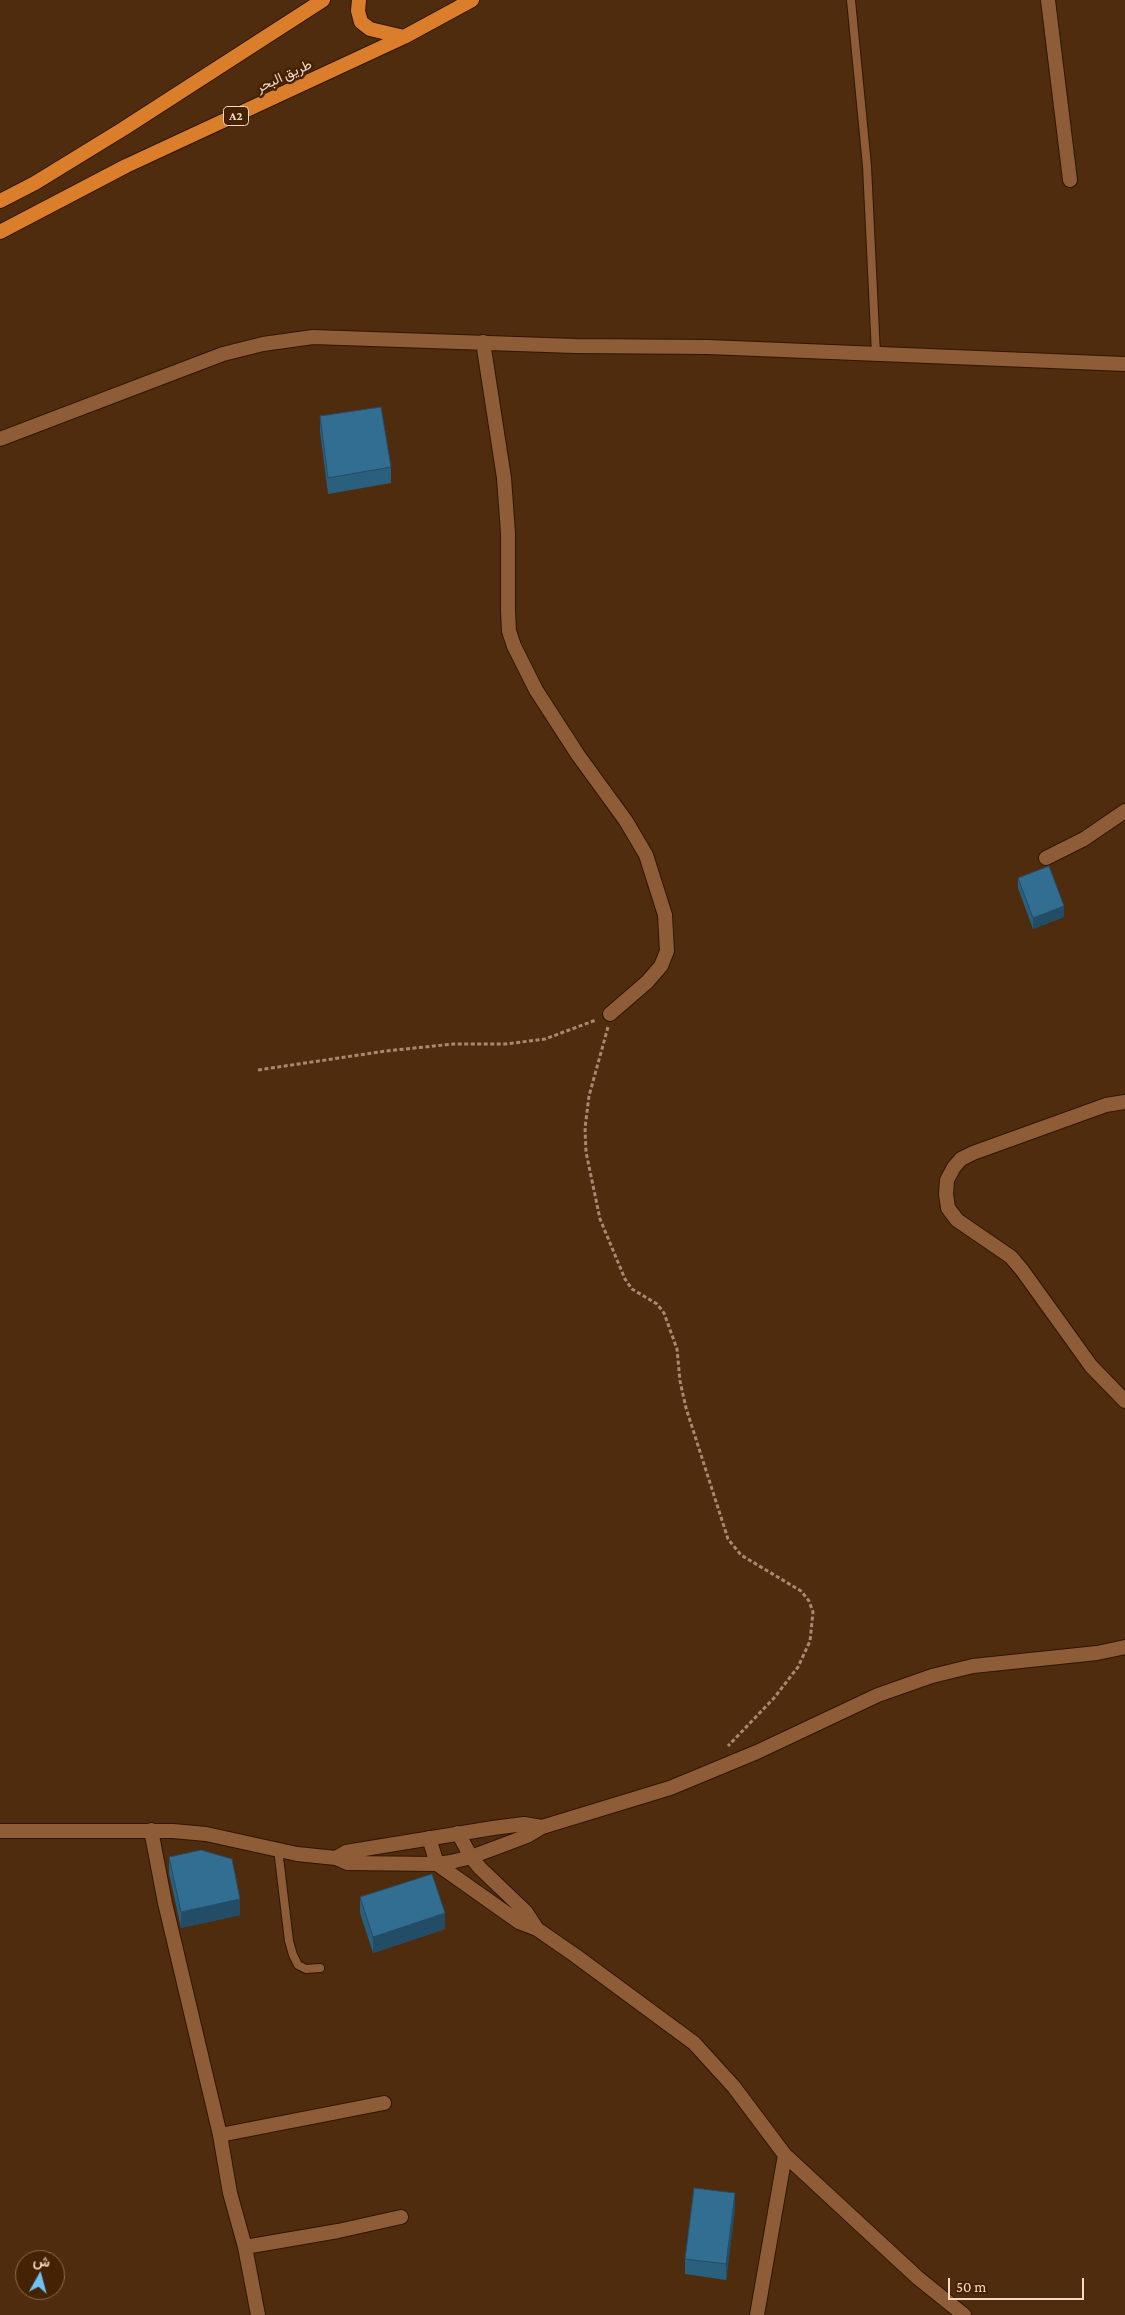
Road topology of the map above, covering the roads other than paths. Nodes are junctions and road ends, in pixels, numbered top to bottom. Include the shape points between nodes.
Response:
1 (323, 0) edge
2 (359, 0) edge
3 (472, 0) edge
4 (851, 0) edge
5 (1048, 0) edge
6 (404, 37) junction
7 (1070, 180) dead end
8 (0, 201) edge
9 (0, 232) edge
10 (483, 342) junction
11 (876, 354) junction
12 (1125, 364) edge
13 (0, 439) edge
14 (1125, 811) edge
15 (1046, 858) dead end
16 (610, 1014) road end
17 (1125, 1102) edge
18 (1125, 1401) edge
19 (1125, 1647) edge
20 (542, 1827) junction
21 (150, 1830) junction
22 (0, 1831) edge
23 (458, 1833) junction
24 (429, 1838) junction
25 (278, 1849) junction
26 (471, 1857) junction
27 (336, 1858) junction
28 (437, 1864) junction
29 (537, 1929) junction
30 (320, 1968) dead end
31 (384, 2102) dead end
32 (220, 2135) junction
33 (785, 2155) junction
34 (401, 2217) dead end
35 (244, 2247) junction
36 (258, 2315) edge
37 (757, 2315) edge
38 (964, 2315) edge

1 - 8 highway via 123,129
2 - 6 highway via 361,22 370,30
3 - 6 highway, طريق البحر / A2
4 - 11 lane via 867,166
5 - 7 street
6 - 9 highway, طريق البحر / A2 via 126,166
10 - 11 street via 708,346
10 - 13 street via 313,337 262,344 223,354
10 - 16 street via 504,478 509,631 522,664 552,714 646,855 665,915 667,951 661,966
11 - 12 street
14 - 15 street via 1084,839
17 - 18 street via 1106,1105 973,1152 954,1167 947,1180 946,1194 948,1208 957,1220 1011,1258 1091,1366
19 - 20 street via 973,1666 932,1676 878,1695 757,1752 670,1788
20 - 23 street via 524,1824
20 - 26 street
21 - 22 street
21 - 25 street via 206,1834
21 - 32 street
23 - 24 street
23 - 26 street
24 - 27 street via 346,1852
24 - 28 street
25 - 27 street
25 - 30 lane via 293,1955 298,1965 306,1969
26 - 28 street
26 - 29 street via 526,1912
27 - 28 street via 347,1862
28 - 29 street via 519,1922
29 - 33 street via 694,2043 734,2087
31 - 32 street
32 - 35 street
33 - 37 street
33 - 38 street via 918,2278
34 - 35 street
35 - 36 street

